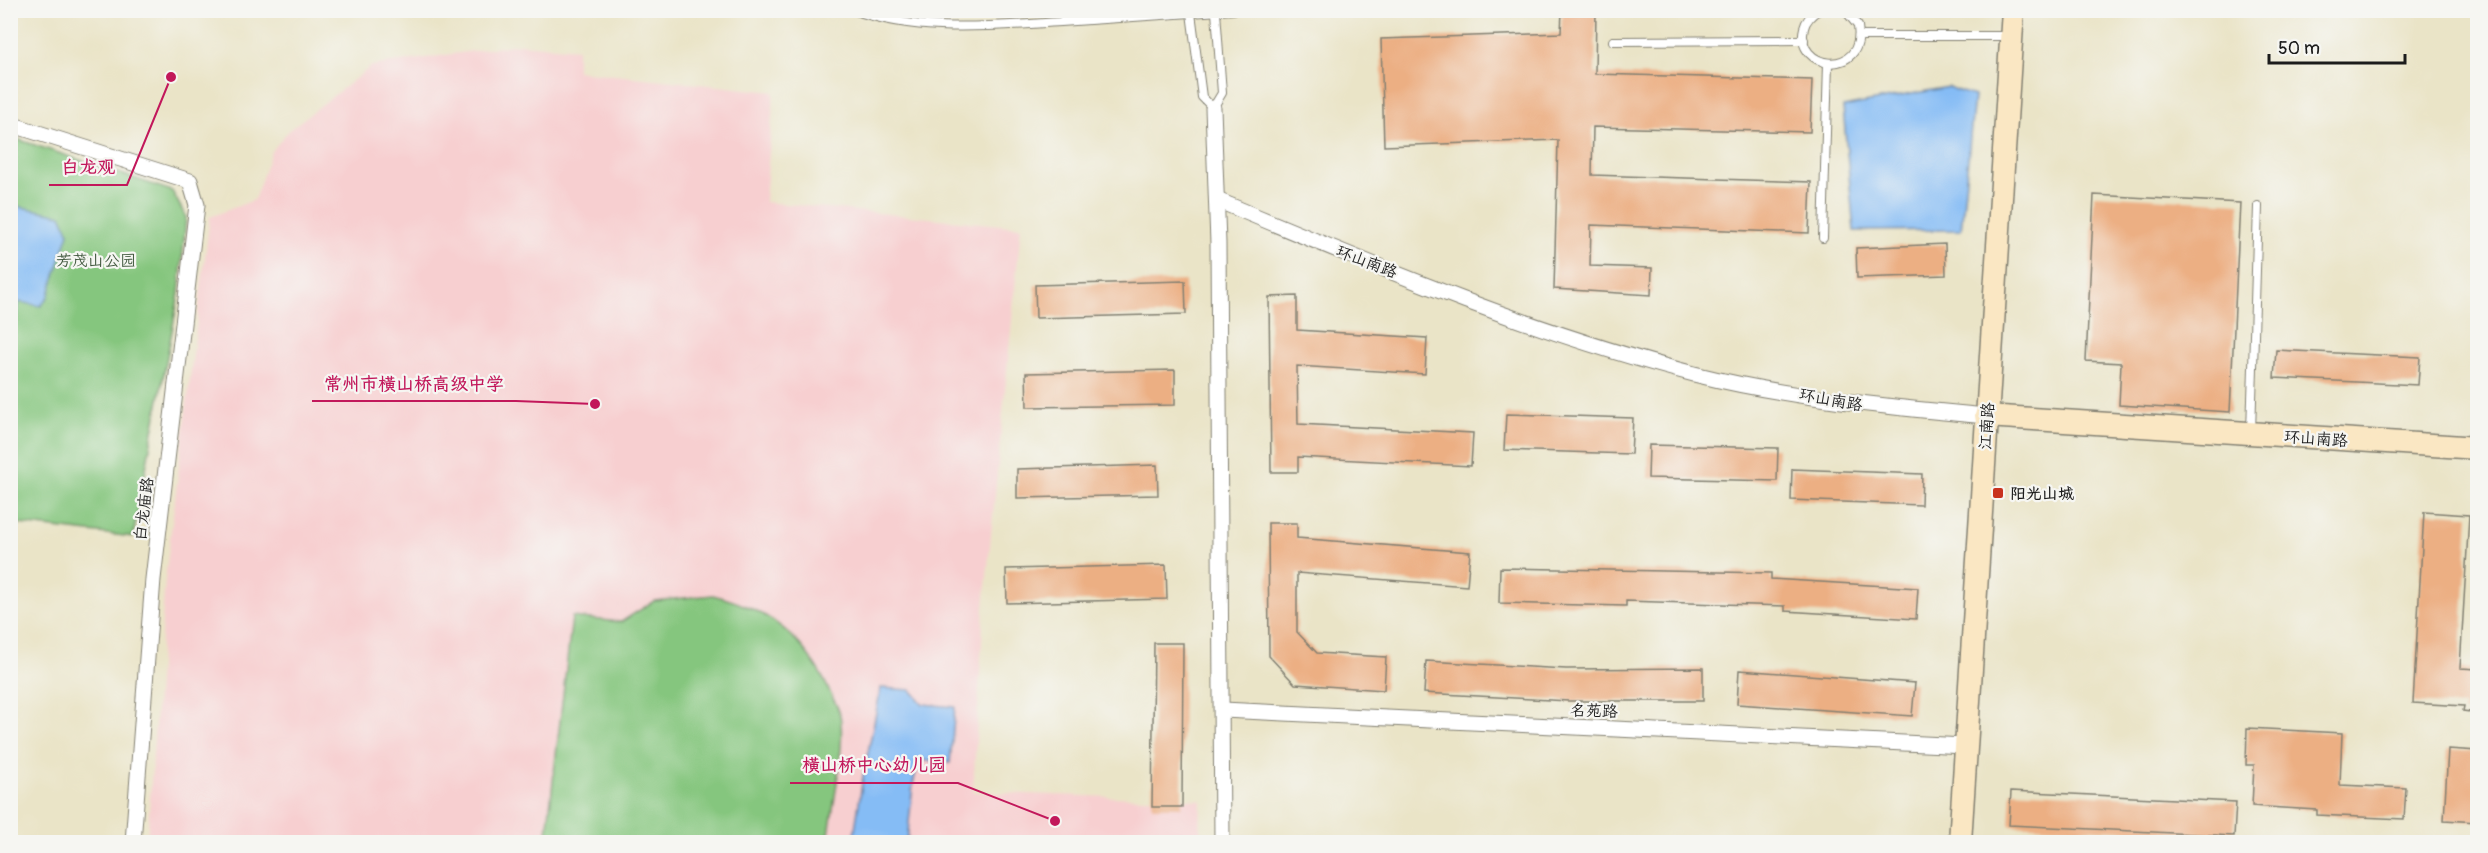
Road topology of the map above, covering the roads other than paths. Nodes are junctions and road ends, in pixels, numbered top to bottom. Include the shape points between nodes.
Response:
1 (854, 10) edge
2 (1234, 10) edge
3 (1819, 10) edge
4 (1845, 10) edge
5 (2013, 10) edge
6 (1216, 12) edge
7 (1191, 14) junction
8 (1860, 36) junction
9 (2012, 36) junction
10 (1804, 40) junction
11 (1613, 41) dead end
12 (1828, 63) junction
13 (1213, 108) junction
14 (10, 124) edge
15 (1216, 200) junction
16 (2258, 206) dead end
17 (1823, 238) dead end
18 (1986, 416) junction
19 (2250, 433) junction
20 (2478, 448) edge
21 (1222, 710) junction
22 (1965, 746) junction
23 (133, 843) edge
24 (1222, 843) edge
25 (1960, 843) edge

1 - 7 lane via 885,22 924,27
2 - 6 lane
3 - 10 lane via 1808,20
4 - 8 lane via 1853,16
5 - 9 main road, 江南路
6 - 7 lane
6 - 13 lane via 1222,93
7 - 13 lane via 1202,97
8 - 9 lane
8 - 12 lane via 1853,53 1837,63
9 - 18 main road, 江南路
10 - 11 lane
10 - 12 lane via 1812,56
12 - 17 lane
13 - 15 street
14 - 23 street, 白龙庙路 via 190,181 197,205 153,579
15 - 18 street, 环山南路 via 1562,336 1696,374 1866,405
15 - 21 street
16 - 19 lane
18 - 19 main road, 环山南路
18 - 22 main road, 江南路
19 - 20 main road, 环山南路
21 - 22 street, 名苑路
21 - 24 street
22 - 25 main road, 江南路

